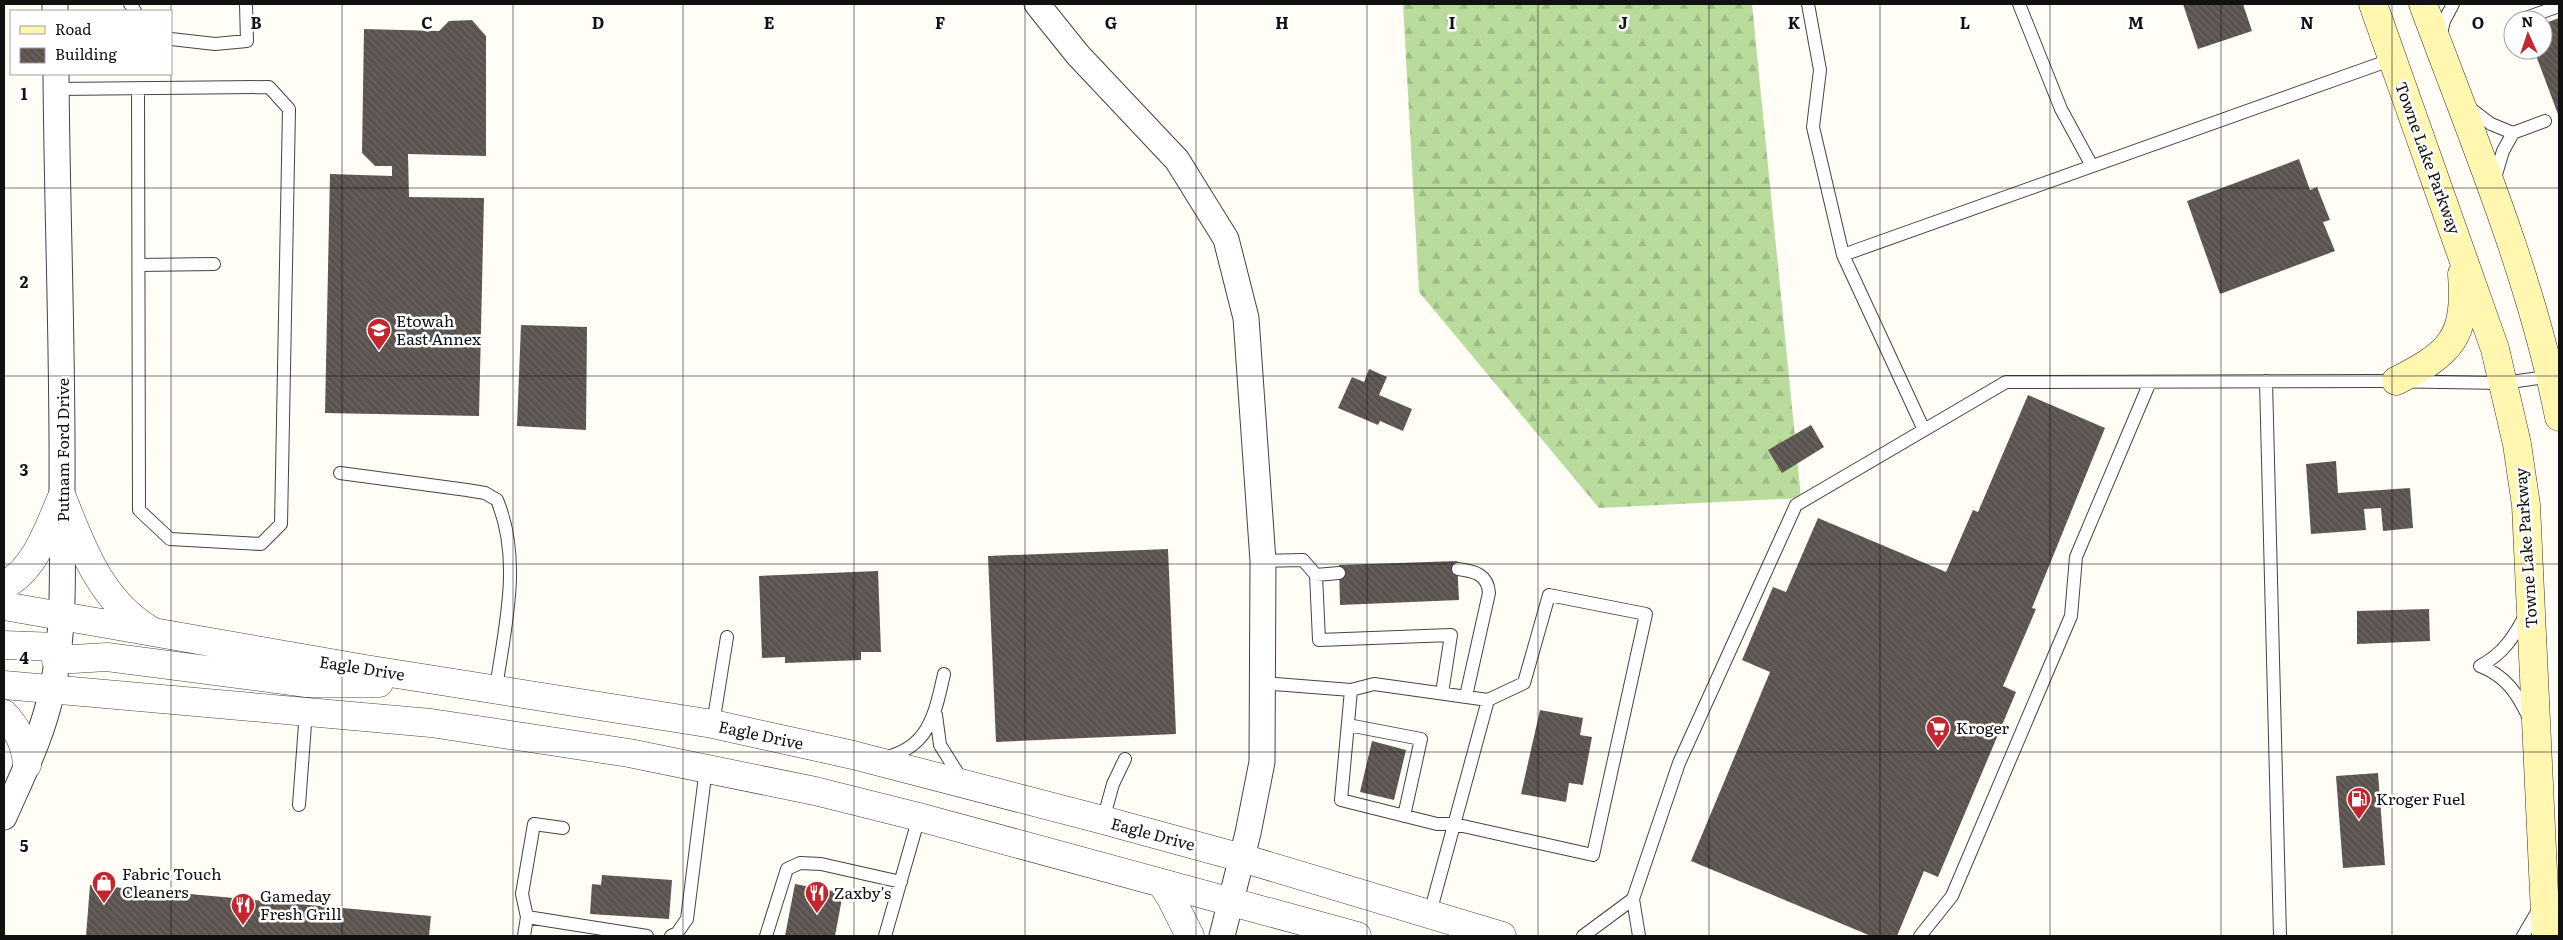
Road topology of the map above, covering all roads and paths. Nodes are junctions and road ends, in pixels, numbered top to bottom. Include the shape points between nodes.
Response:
1 (246, 4) edge
2 (1038, 4) edge
3 (1808, 4) edge
4 (2019, 4) edge
5 (2373, 4) edge
6 (2424, 4) edge
7 (2453, 4) edge
8 (172, 39) edge
9 (2438, 45) junction
10 (2393, 59) junction
11 (56, 81) edge
12 (138, 88) junction
13 (2457, 97) junction
14 (2545, 121) dead end
15 (2513, 133) junction
16 (2092, 166) junction
17 (2492, 190) junction
18 (2459, 242) junction
19 (1843, 255) junction
20 (214, 264) dead end
21 (140, 265) junction
22 (2555, 375) edge
23 (2266, 381) junction
24 (2396, 381) junction
25 (2150, 382) junction
26 (2504, 383) junction
27 (2559, 416) edge
28 (1924, 430) junction
29 (340, 473) dead end
30 (62, 497) junction
31 (1262, 561) junction
32 (1458, 569) dead end
33 (1339, 573) dead end
34 (1316, 575) junction
35 (4, 585) edge
36 (2531, 603) junction
37 (4, 606) edge
38 (60, 616) junction
39 (156, 633) junction
40 (727, 637) dead end
41 (4, 645) edge
42 (57, 654) junction
43 (944, 674) dead end
44 (427, 678) junction
45 (1262, 683) junction
46 (4, 685) edge
47 (496, 688) junction
48 (53, 689) junction
49 (1351, 690) junction
50 (1442, 693) junction
51 (1466, 696) junction
52 (1488, 700) junction
53 (306, 710) junction
54 (936, 712) junction
55 (4, 714) edge
56 (712, 724) junction
57 (1348, 725) junction
58 (2536, 732) junction
59 (1125, 759) dead end
60 (870, 760) junction
61 (27, 765) junction
62 (706, 768) junction
63 (967, 785) junction
64 (299, 805) dead end
65 (1404, 816) junction
66 (4, 817) edge
67 (919, 817) junction
68 (1102, 820) junction
69 (1454, 824) junction
70 (563, 828) dead end
71 (1242, 858) junction
72 (901, 882) junction
73 (1161, 884) junction
74 (1633, 899) junction
75 (1232, 901) junction
76 (2543, 901) junction
77 (1430, 913) junction
78 (528, 917) junction
79 (1324, 927) junction
80 (524, 936) edge
81 (647, 936) edge
82 (671, 936) edge
83 (766, 936) edge
84 (886, 936) edge
85 (1190, 936) edge
86 (1222, 936) edge
87 (1279, 936) edge
88 (1357, 936) edge
89 (1502, 936) edge
90 (1583, 936) edge
91 (1639, 936) edge
92 (1920, 936) edge
93 (2280, 936) edge
94 (2524, 936) edge
95 (2546, 936) edge

1 - 8 lane via 247,41 215,44
2 - 31 street via 1078,55 1177,160 1226,239 1246,318
3 - 19 lane via 1820,70 1813,127
4 - 16 lane via 2061,109
5 - 10 main road, Towne Lake Parkway
6 - 9 main road
7 - 9 lane via 2444,21
9 - 13 main road
10 - 16 lane
10 - 18 main road, Towne Lake Parkway
11 - 12 lane
11 - 30 street, Putnam Ford Drive via 63,359
12 - 21 lane
12 - 21 lane via 269,86 289,108 281,524 261,544 170,539 139,510
13 - 15 lane via 2474,112
13 - 17 main road
14 - 15 lane
15 - 17 lane via 2502,151
16 - 19 lane
17 - 22 main road
18 - 24 main road via 2464,292 2462,316 2455,338 2429,364
18 - 26 main road, Towne Lake Parkway
19 - 28 lane
20 - 21 lane
22 - 26 lane
22 - 27 main road
23 - 24 lane
23 - 25 lane
23 - 93 lane
24 - 26 lane
25 - 28 lane via 2006,382
25 - 92 lane via 2076,557 2071,616 1952,896
26 - 36 main road, Towne Lake Parkway via 2526,505
28 - 74 lane via 1796,505 1679,762
29 - 47 lane via 468,490 497,500 504,517 511,566
30 - 35 street via 38,550 25,568
30 - 38 street, Putnam Ford Drive
30 - 39 street via 96,575 129,616
31 - 34 lane via 1304,560
31 - 45 street
32 - 51 lane via 1483,576 1489,588
33 - 34 lane
34 - 50 lane via 1319,640 1450,635
36 - 58 main road, Towne Lake Parkway
36 - 58 lane via 2513,638 2493,659 2480,666 2494,671 2507,682
37 - 38 street, Eagle Drive
38 - 39 street, Eagle Drive
38 - 42 street, Putnam Ford Drive
39 - 44 street, Eagle Drive
40 - 56 lane
41 - 42 street
42 - 44 street via 108,657 307,683 370,684
42 - 48 street, Putnam Ford Drive
43 - 54 lane
44 - 47 street, Eagle Drive
45 - 49 lane
45 - 71 street via 1262,762
46 - 48 street
47 - 56 street, Eagle Drive
48 - 53 street
48 - 61 street, Putnam Ford Drive via 44,726
49 - 50 lane via 1374,684
49 - 57 lane
50 - 51 lane
51 - 52 lane
52 - 69 lane
52 - 69 lane via 1524,683 1550,595 1646,614 1593,855
53 - 62 street via 431,723
53 - 64 lane
54 - 60 lane via 927,730 910,746
54 - 63 lane via 940,745
55 - 61 street via 12,721 22,742
56 - 60 street, Eagle Drive
57 - 65 lane via 1340,800
57 - 65 lane via 1421,739
58 - 76 main road, Towne Lake Parkway
59 - 68 lane
60 - 63 street, Eagle Drive
61 - 66 street, Putnam Ford Drive
62 - 67 street
62 - 82 lane via 687,920 678,933
63 - 68 street, Eagle Drive
65 - 69 lane via 1437,824
67 - 72 lane
67 - 73 street
68 - 71 street, Eagle Drive
69 - 77 lane
70 - 78 lane via 534,824 522,894
71 - 75 street
71 - 77 street, Eagle Drive
72 - 83 lane via 800,862 787,869
72 - 84 lane
73 - 75 street
73 - 85 street
74 - 90 lane
74 - 91 lane
75 - 79 street
75 - 86 street
76 - 94 lane
76 - 95 main road, Towne Lake Parkway
77 - 89 street, Eagle Drive
78 - 80 lane
78 - 81 lane
79 - 87 street
79 - 88 street

